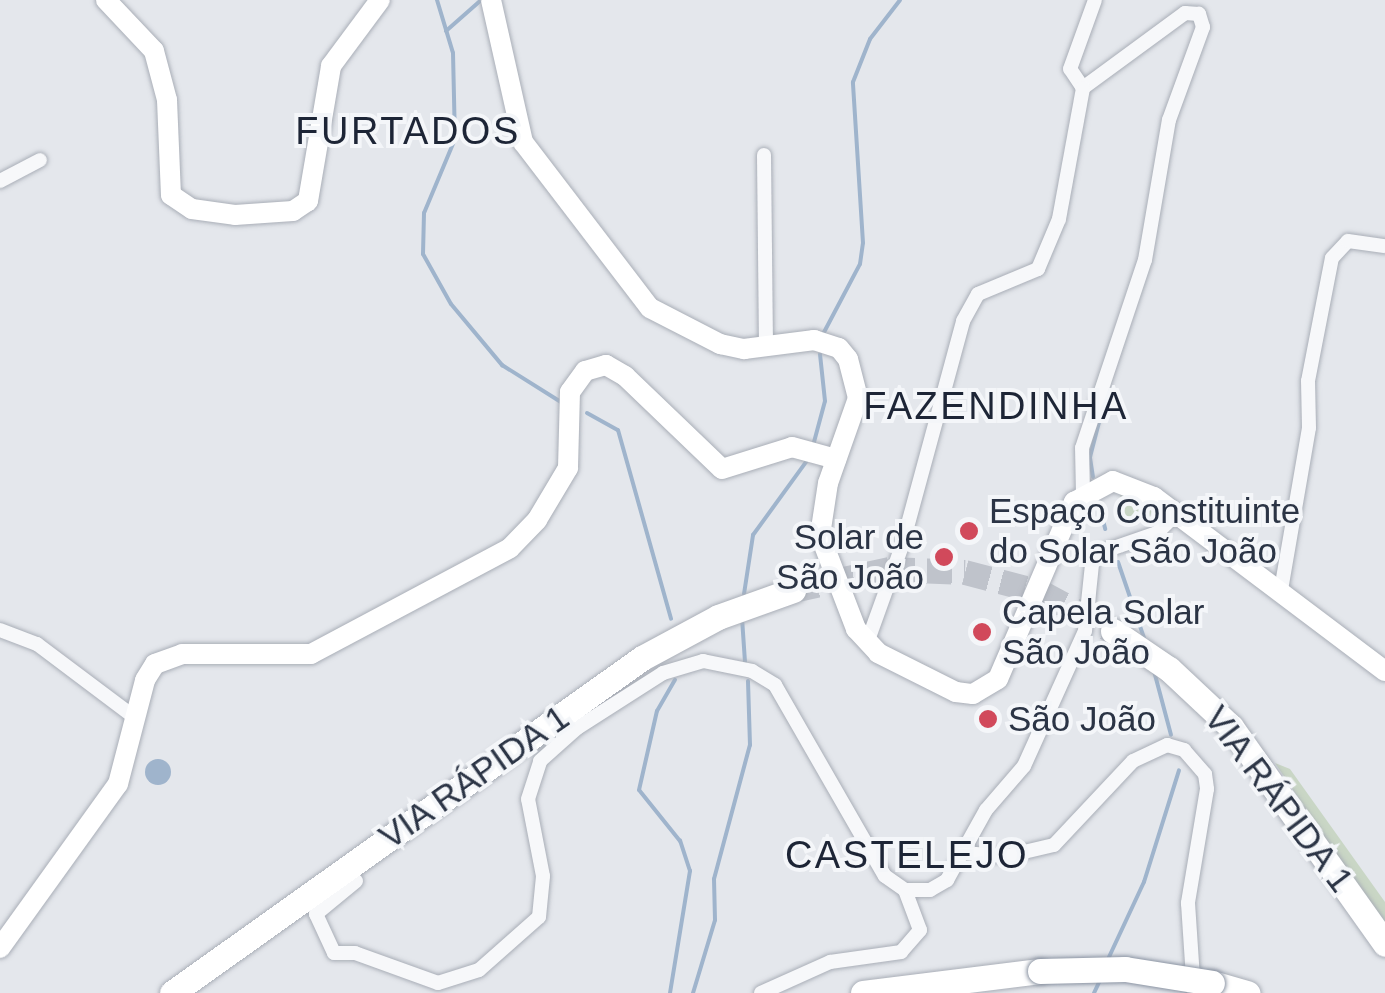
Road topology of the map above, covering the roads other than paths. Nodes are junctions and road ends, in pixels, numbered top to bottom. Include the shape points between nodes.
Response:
1 (106, 0) edge
2 (380, 0) edge
3 (491, 0) edge
4 (1095, 0) edge
5 (1083, 88) junction
6 (764, 155) dead end
7 (40, 160) dead end
8 (0, 181) edge
9 (1385, 246) edge
10 (766, 348) junction
11 (836, 459) junction
12 (1083, 494) junction
13 (1177, 514) junction
14 (793, 590) tunnel mouth
15 (1281, 590) junction
16 (0, 630) edge
17 (1112, 631) tunnel mouth
18 (867, 643) junction
19 (1385, 672) edge
20 (137, 719) junction
21 (960, 854) junction
22 (356, 881) dead end
23 (906, 890) junction
24 (1385, 944) edge
25 (0, 948) edge
26 (1203, 988) edge
27 (172, 993) edge
28 (762, 993) edge
29 (863, 993) edge
30 (1248, 993) edge

1 - 2 main road via 154,51 167,100 171,195 192,209 235,215 293,211 308,201 331,66
3 - 10 main road via 515,120 551,187 666,321 720,344
4 - 5 street via 1070,69
5 - 12 street via 1185,13 1199,14 1203,27 1155,183 1145,260 1082,448
5 - 18 street via 1059,219 1038,269 978,294 962,321 902,546
6 - 10 street
7 - 8 street
9 - 15 street via 1348,241 1332,258 1308,381 1309,428
10 - 11 main road via 814,340 839,348 848,359 858,398
11 - 18 main road via 820,535 846,608
11 - 20 main road via 792,447 722,469 625,376 596,366 570,392 568,468 518,542 312,654 168,655 145,680
12 - 13 main road via 1121,482
12 - 18 main road via 998,680 973,694 956,692
13 - 15 main road
13 - 21 street via 1157,533 1101,548 1088,563 1085,631 1024,766
14 - 27 highway, VIA RÁPIDA 1 via 718,617 642,658
15 - 19 main road
16 - 20 street via 37,644
17 - 24 highway, VIA RÁPIDA 1 via 1169,670 1231,727
20 - 25 main road via 118,784
21 - 23 street via 940,885
21 - 26 street via 1006,856 1054,845 1133,761 1167,744 1184,750 1207,788 1188,904
22 - 23 street via 316,914 334,954 356,953 438,983 479,970 539,917 544,898 528,799 547,753 663,674 720,661 763,676 789,701 885,876
23 - 28 street via 920,930 902,952 830,962
26 - 29 highway, bridge via 1126,968 1040,971
26 - 30 highway

